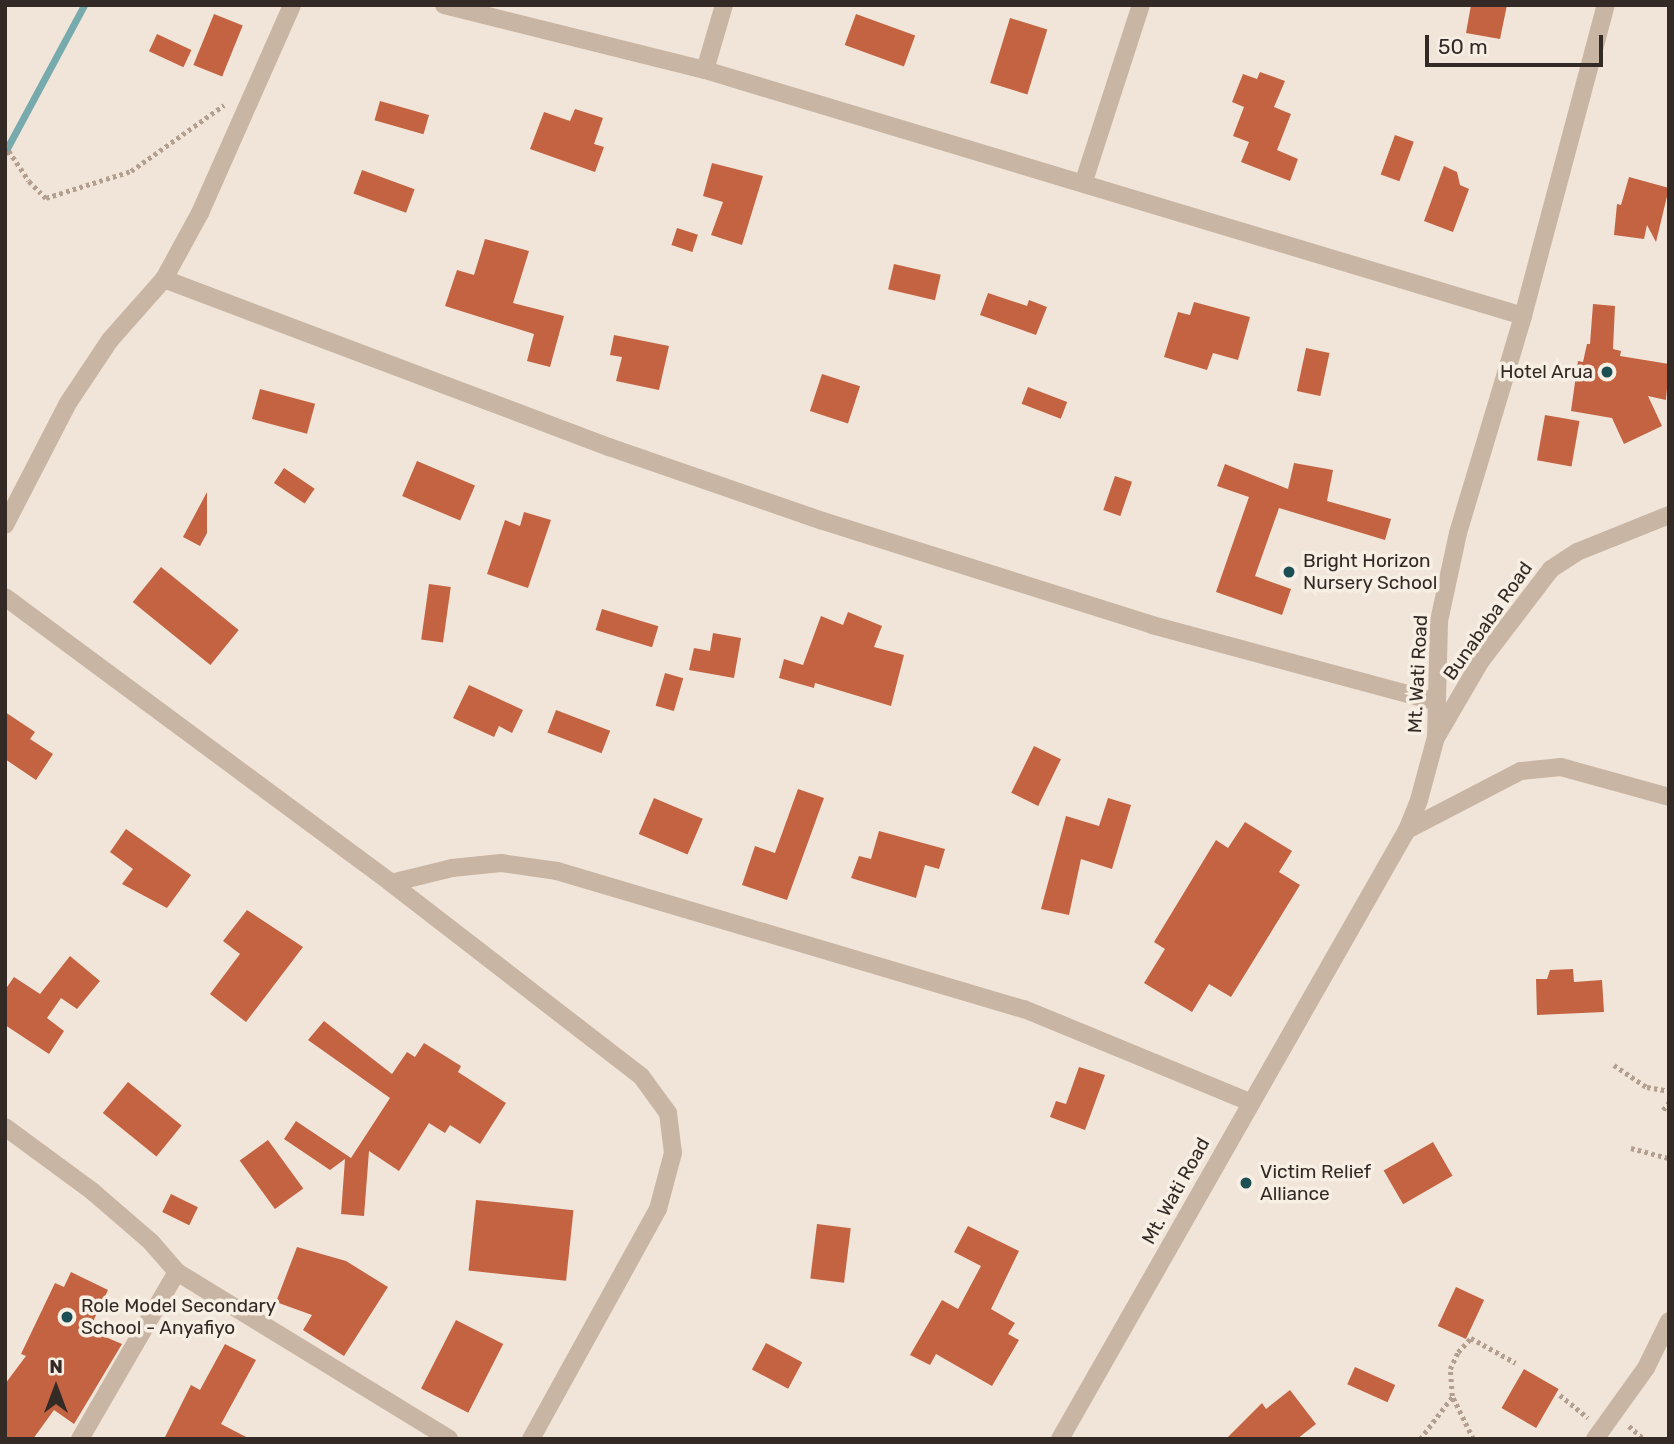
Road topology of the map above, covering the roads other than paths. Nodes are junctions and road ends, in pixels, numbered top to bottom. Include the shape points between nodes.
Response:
1 (292, 5) edge
2 (444, 5) edge
3 (724, 5) edge
4 (1141, 5) edge
5 (1606, 5) edge
6 (705, 70) junction
7 (1084, 181) junction
8 (164, 279) junction
9 (1523, 316) junction
10 (1669, 515) edge
11 (5, 525) edge
12 (5, 597) edge
13 (1437, 702) junction
14 (1436, 737) junction
15 (1669, 797) edge
16 (1407, 830) junction
17 (391, 884) junction
18 (1250, 1102) junction
19 (5, 1127) edge
20 (177, 1272) junction
21 (1669, 1321) edge
22 (1598, 1435) edge
23 (80, 1439) edge
24 (449, 1439) edge
25 (531, 1439) edge
26 (1060, 1439) edge

1 - 8 street via 200,213
2 - 6 street
3 - 6 street
4 - 7 street
5 - 9 street, Mt. Wati Road
6 - 7 street
7 - 9 street
8 - 11 street via 110,340 68,403
8 - 13 street via 608,447 823,521 1152,625
9 - 13 street, Mt. Wati Road via 1458,533 1439,621
10 - 14 street, Bunababa Road via 1577,552 1551,569 1480,662
12 - 17 street
13 - 14 street, Mt. Wati Road
14 - 16 street, Mt. Wati Road
15 - 16 street via 1561,767 1521,771
16 - 18 street, Mt. Wati Road
17 - 18 street via 452,868 501,863 557,871 1024,1009
17 - 25 street via 641,1076 668,1113 673,1153 658,1209
18 - 26 street, Mt. Wati Road
19 - 20 street via 92,1191
20 - 23 street
20 - 24 street
21 - 22 street via 1646,1368

